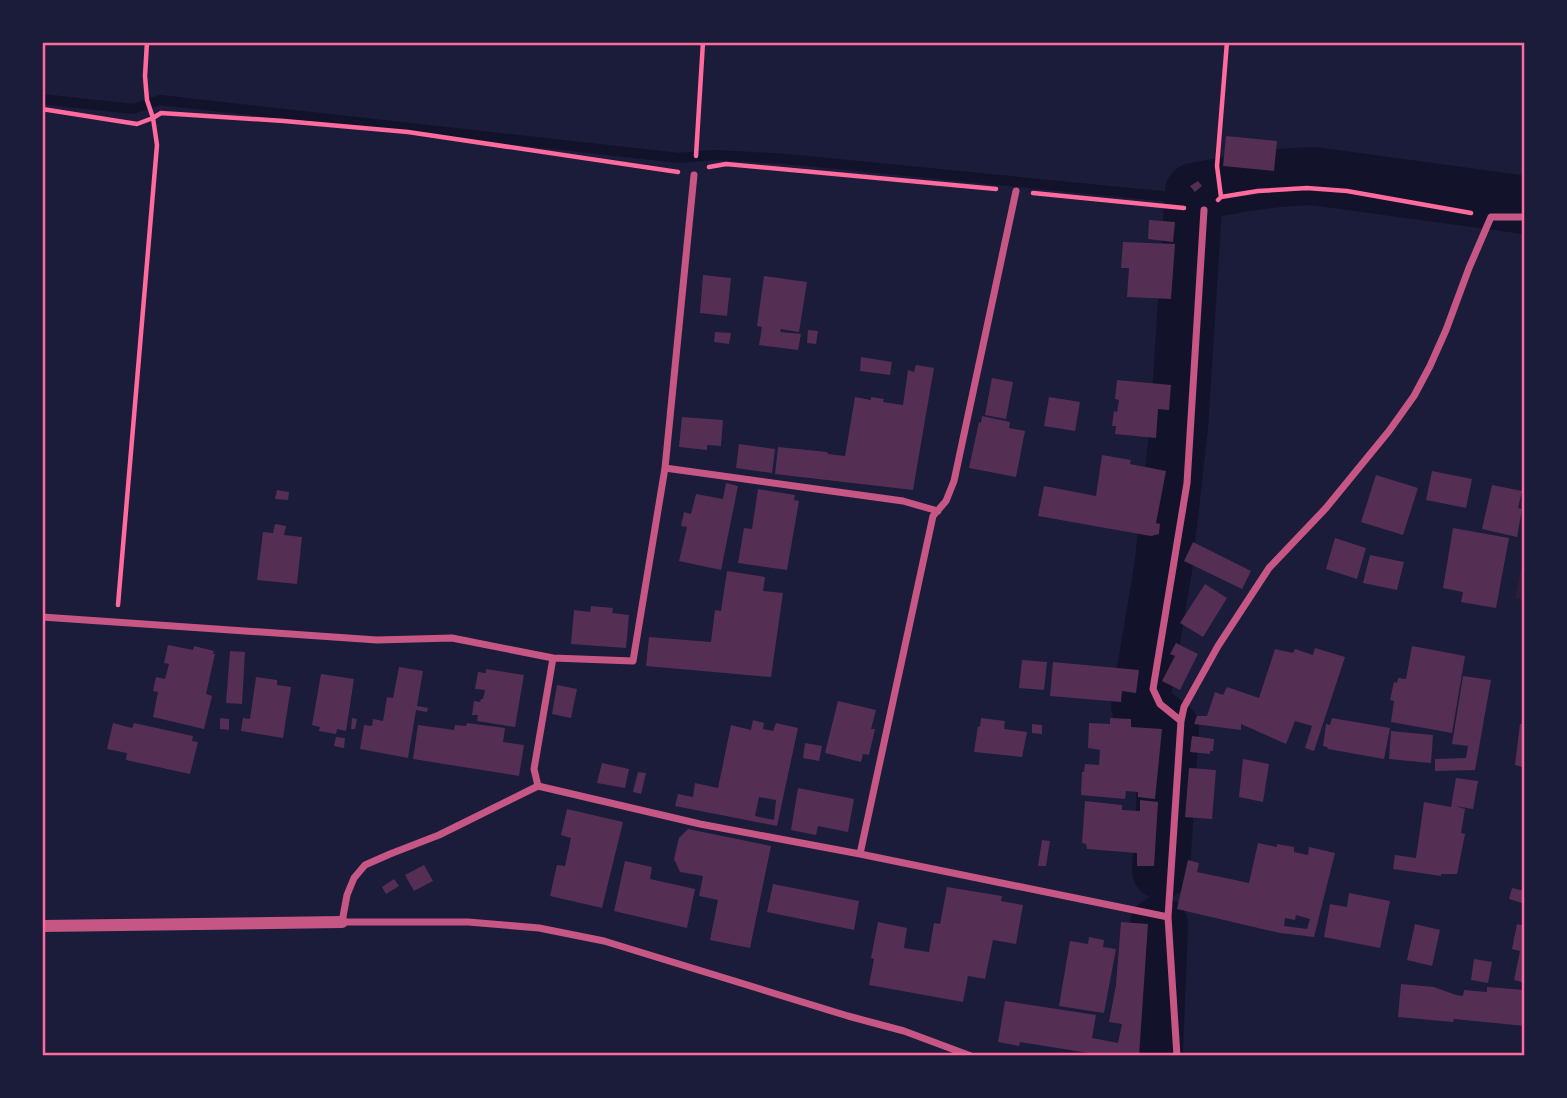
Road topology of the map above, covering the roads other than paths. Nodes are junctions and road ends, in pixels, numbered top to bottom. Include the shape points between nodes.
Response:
1 (694, 175) road end
2 (1016, 191) road end
3 (1204, 210) road end
4 (1525, 217) edge
5 (665, 468) junction
6 (938, 511) junction
7 (42, 617) edge
8 (553, 658) junction
9 (1181, 721) junction
10 (538, 786) junction
11 (860, 854) junction
12 (1168, 917) junction
13 (342, 922) junction
14 (42, 926) edge
15 (971, 1056) edge
16 (1177, 1056) edge

1 - 5 street
2 - 6 street via 954,481
3 - 9 street via 1186,483 1153,689 1160,705
4 - 9 street via 1490,217 1447,330 1414,396 1326,508 1269,568 1218,646 1184,707
5 - 6 street via 903,501
5 - 8 street via 633,661
6 - 11 street via 927,539
7 - 8 street via 377,640 452,638
8 - 10 street via 534,769
9 - 12 street
10 - 11 street via 701,824
10 - 13 street via 365,865 346,895
11 - 12 street
12 - 16 street
13 - 14 street
13 - 15 street via 468,922 539,928 591,939 904,1031

